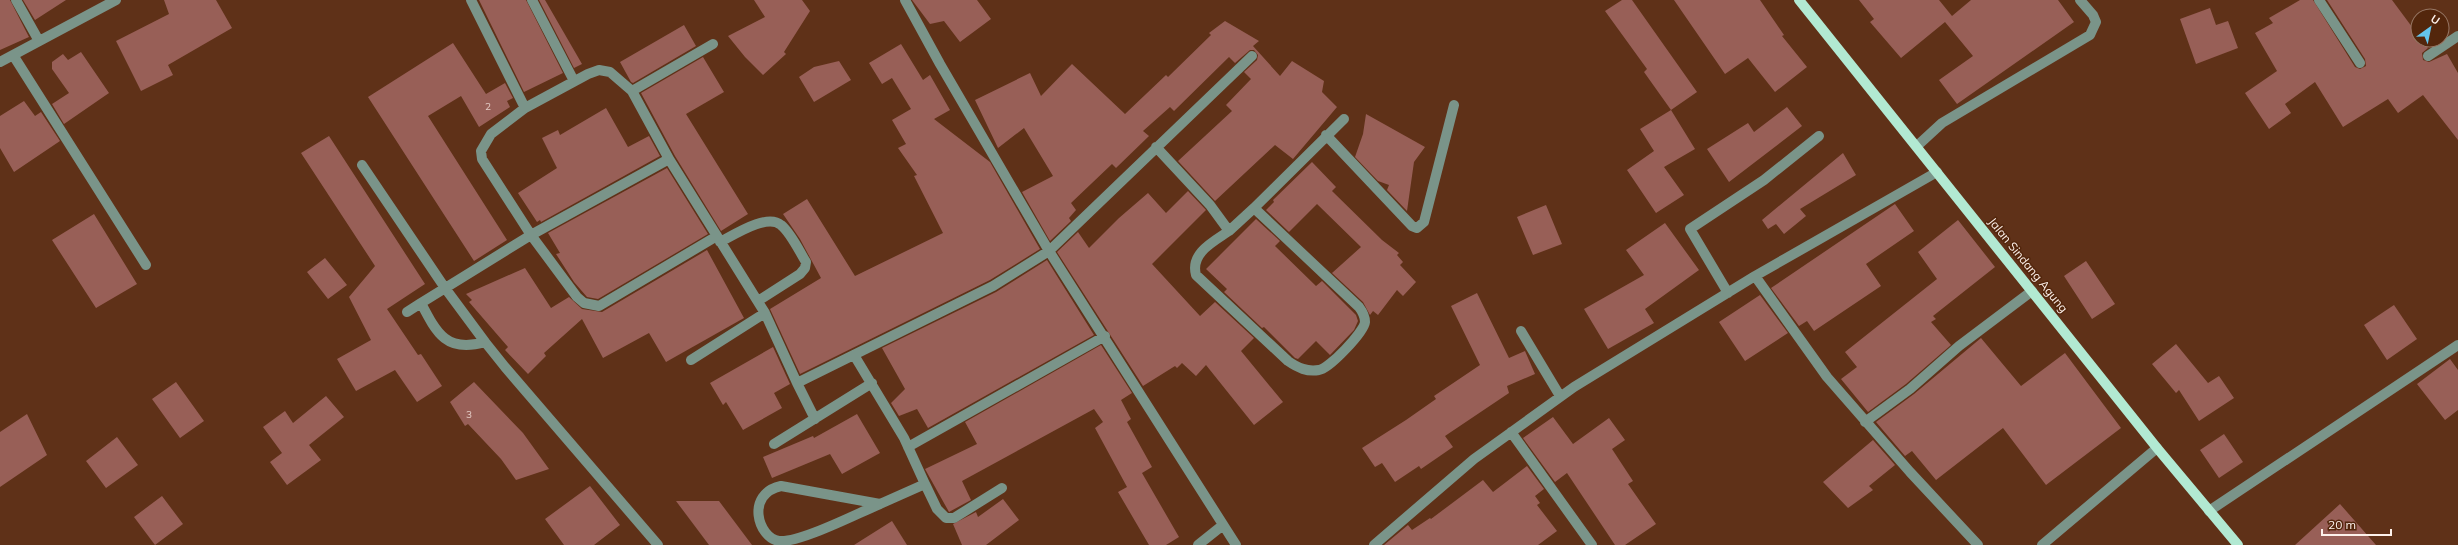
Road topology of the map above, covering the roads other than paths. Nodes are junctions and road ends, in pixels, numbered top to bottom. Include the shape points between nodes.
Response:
1 (16, 0) edge
2 (116, 0) edge
3 (471, 0) edge
4 (532, 0) edge
5 (905, 0) edge
6 (1799, 0) edge
7 (2080, 0) edge
8 (2319, 0) edge
9 (2458, 36) edge
10 (39, 41) junction
11 (713, 44) dead end
12 (13, 55) junction
13 (1252, 56) dead end
14 (2428, 56) dead end
15 (0, 62) edge
16 (2360, 63) dead end
17 (574, 81) junction
18 (632, 91) junction
19 (1454, 106) dead end
20 (525, 108) junction
21 (1344, 119) dead end
22 (1326, 135) junction
23 (1819, 136) dead end
24 (1917, 146) junction
25 (1156, 147) junction
26 (669, 159) junction
27 (362, 165) dead end
28 (1937, 172) junction
29 (1254, 208) junction
30 (1228, 231) junction
31 (531, 235) junction
32 (718, 239) junction
33 (1049, 251) junction
34 (146, 265) dead end
35 (1755, 276) junction
36 (445, 288) junction
37 (2032, 291) junction
38 (1728, 293) junction
39 (758, 301) junction
40 (421, 302) junction
41 (407, 312) dead end
42 (765, 313) junction
43 (1521, 331) dead end
44 (1105, 336) junction
45 (485, 342) junction
46 (2458, 345) edge
47 (854, 355) junction
48 (691, 360) dead end
49 (797, 383) junction
50 (872, 383) junction
51 (1560, 396) junction
52 (815, 419) junction
53 (1865, 422) junction
54 (1511, 432) junction
55 (774, 444) dead end
56 (908, 447) junction
57 (2158, 448) junction
58 (924, 484) junction
59 (1002, 488) dead end
60 (880, 504) junction
61 (2210, 511) junction
62 (1223, 525) junction
63 (658, 545) edge
64 (1198, 545) edge
65 (1236, 545) edge
66 (1374, 545) edge
67 (1592, 545) edge
68 (1978, 545) edge
69 (2042, 545) edge
70 (2238, 545) edge

1 - 10 street
2 - 10 street
3 - 20 street
4 - 17 street
5 - 33 street
6 - 24 main road, Jalan Sindang Agung
7 - 24 street via 2094,15 2096,22 2090,35 1942,123
8 - 16 street
9 - 14 street
10 - 12 street
11 - 18 street
12 - 15 street
12 - 34 street
13 - 25 street
17 - 18 street via 599,70 610,72
17 - 20 street
18 - 26 street
19 - 22 street via 1424,222 1417,228 1412,226
20 - 31 street via 491,134 481,151 491,173
21 - 22 street
22 - 29 street
23 - 38 street via 1764,180 1690,229
24 - 28 main road, Jalan Sindang Agung
25 - 30 street via 1210,205
25 - 33 street
26 - 31 street
26 - 32 street
27 - 36 street
28 - 35 street
28 - 37 main road, Jalan Sindang Agung
29 - 30 street
29 - 30 street via 1359,307 1365,322 1361,331 1332,363 1321,370 1298,368 1196,275 1194,268 1202,250
31 - 32 street via 577,297 599,306
31 - 36 street
32 - 39 street
32 - 39 street via 762,222 776,222 782,225 806,262 800,274
33 - 44 street
33 - 47 street via 993,286
35 - 38 street
35 - 53 street via 1827,377
36 - 40 street
36 - 45 street
37 - 53 street
37 - 57 main road, Jalan Sindang Agung
38 - 51 street
39 - 42 street
40 - 41 street
40 - 45 street via 432,324 450,343 470,346
42 - 48 street
42 - 49 street
43 - 51 street
44 - 56 street
44 - 62 street
45 - 63 street
46 - 61 street
47 - 49 street
47 - 50 street
49 - 52 street
50 - 52 street
50 - 56 street
51 - 54 street
52 - 55 street
53 - 68 street
54 - 66 street via 1474,459
54 - 67 street
56 - 58 street
57 - 61 main road, Jalan Sindang Agung
57 - 69 street
58 - 59 street via 937,509 946,518 954,518
58 - 60 street
60 - 60 street via 790,540 779,541 770,538 762,526 758,512 759,502 764,494 771,488 781,486
61 - 70 main road, Jalan Sindang Agung
62 - 64 street
62 - 65 street

